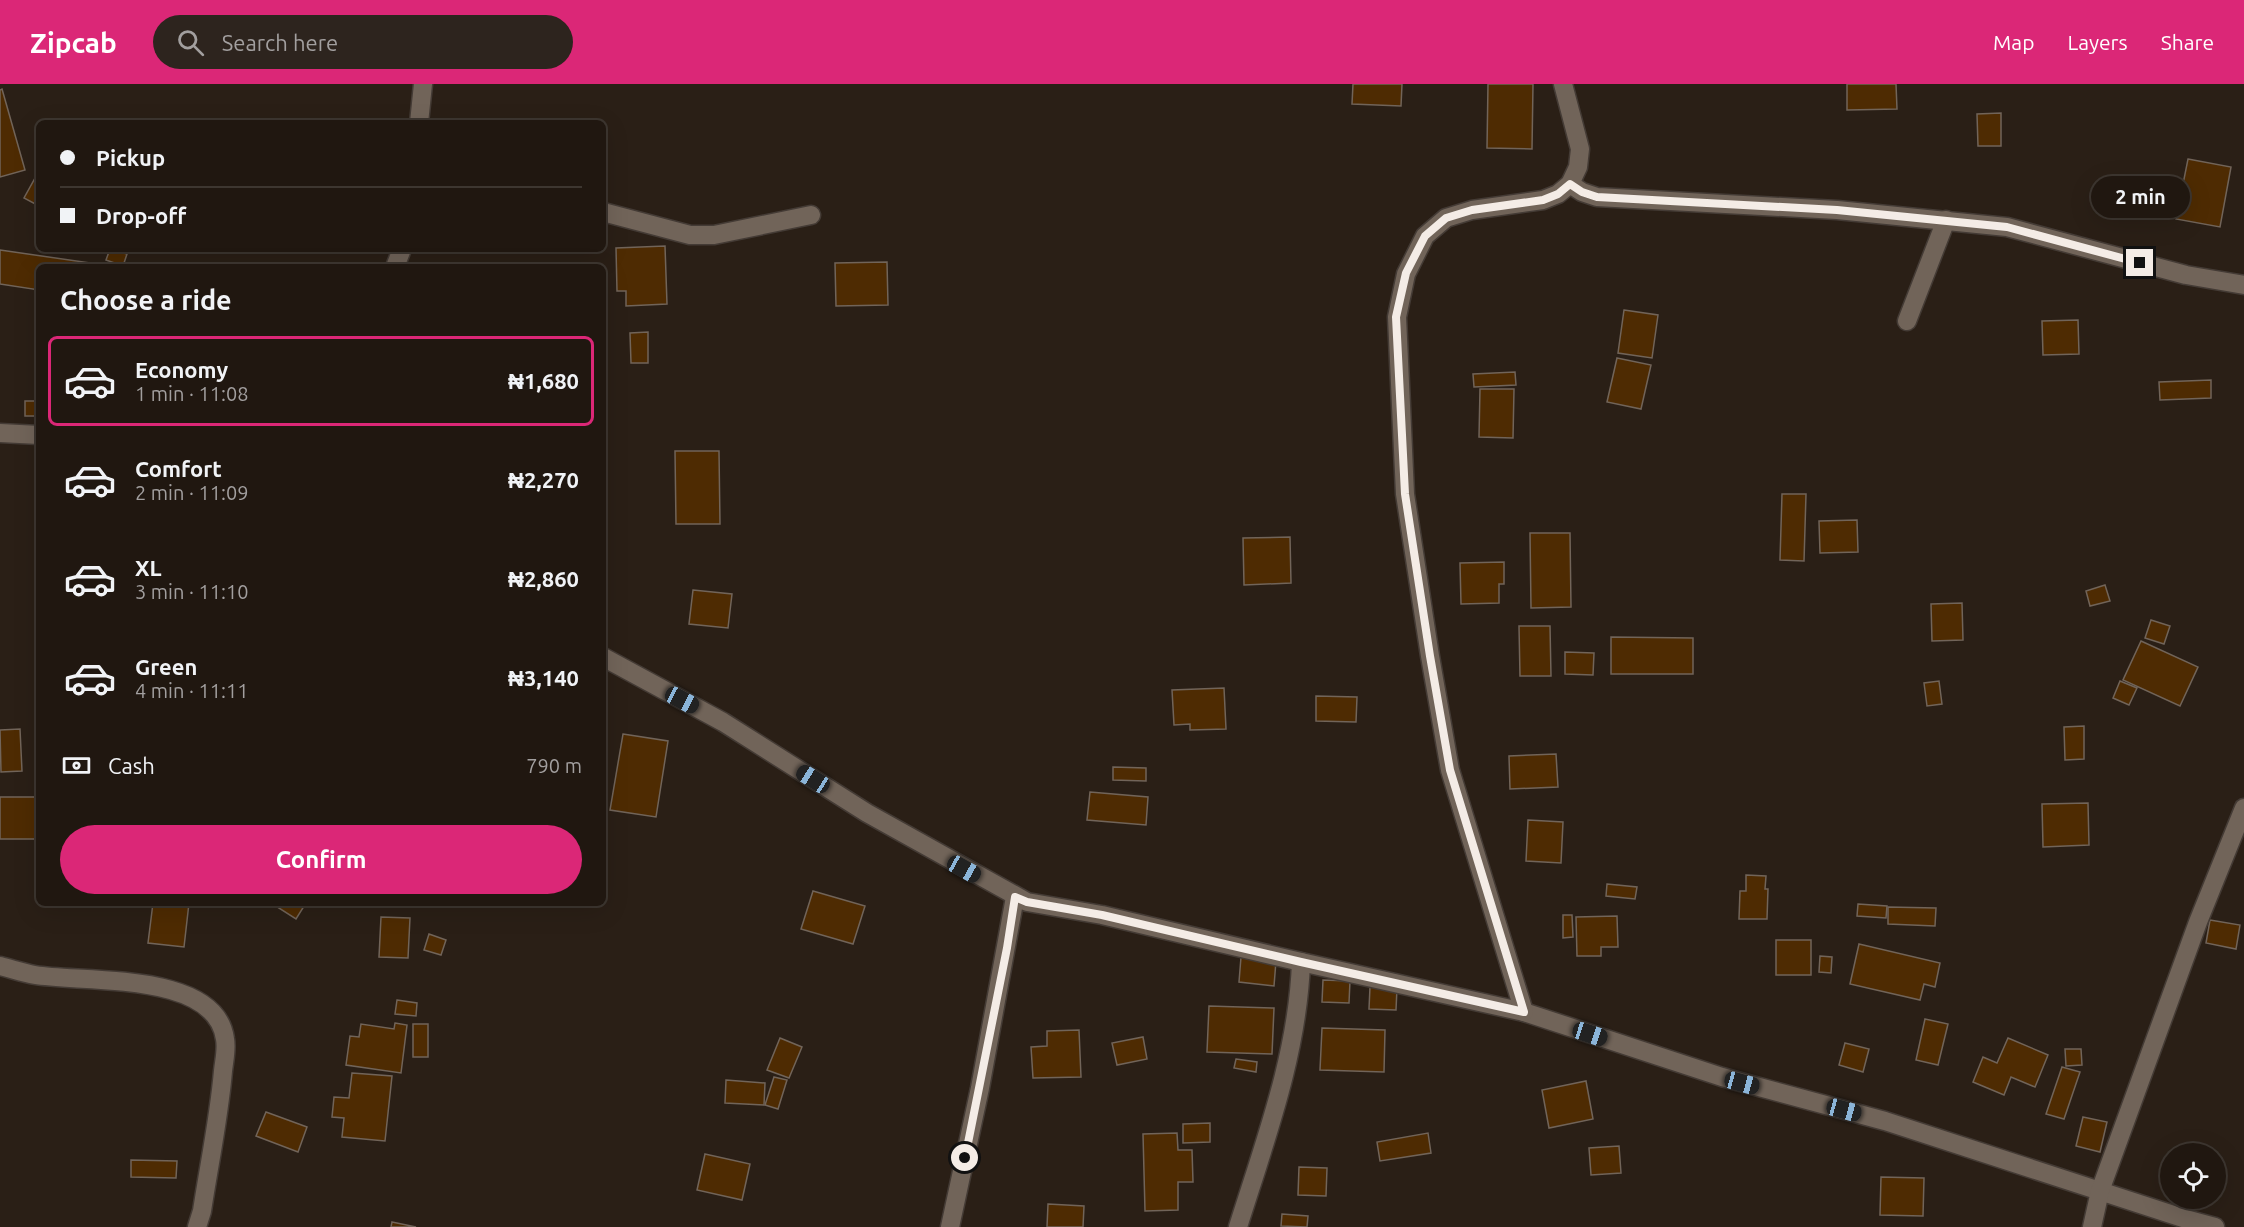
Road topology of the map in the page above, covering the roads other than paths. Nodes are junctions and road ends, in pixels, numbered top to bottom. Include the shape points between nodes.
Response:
1 (423, 84) edge
2 (1563, 84) edge
3 (418, 120) edge
4 (1570, 184) junction
5 (606, 213) edge
6 (811, 215) dead end
7 (1946, 220) junction
8 (2244, 285) edge
9 (1907, 321) dead end
10 (0, 433) edge
11 (36, 435) edge
12 (606, 659) edge
13 (2244, 808) edge
14 (1015, 897) junction
15 (1301, 962) junction
16 (0, 966) edge
17 (1524, 1012) junction
18 (2100, 1191) junction
19 (198, 1227) edge
20 (950, 1227) edge
21 (1238, 1227) edge
22 (2092, 1227) edge
23 (2215, 1227) edge

1 - 3 street
2 - 4 street via 1580,148 1578,167
4 - 7 street via 1597,197
4 - 17 street via 1543,200 1472,210 1446,218 1425,236 1406,273 1396,317 1405,494 1448,758
5 - 6 street via 690,235 714,235
7 - 8 street via 2007,227 2186,275
7 - 9 street
10 - 11 street
12 - 14 street via 723,722 867,813
13 - 18 street via 2201,913
14 - 15 street
14 - 20 street
15 - 17 street
15 - 21 street via 1280,1093
16 - 19 street via 36,975 173,990 197,999 218,1018 225,1040 221,1089
17 - 18 street via 1722,1077 1885,1121
18 - 22 street
18 - 23 street

